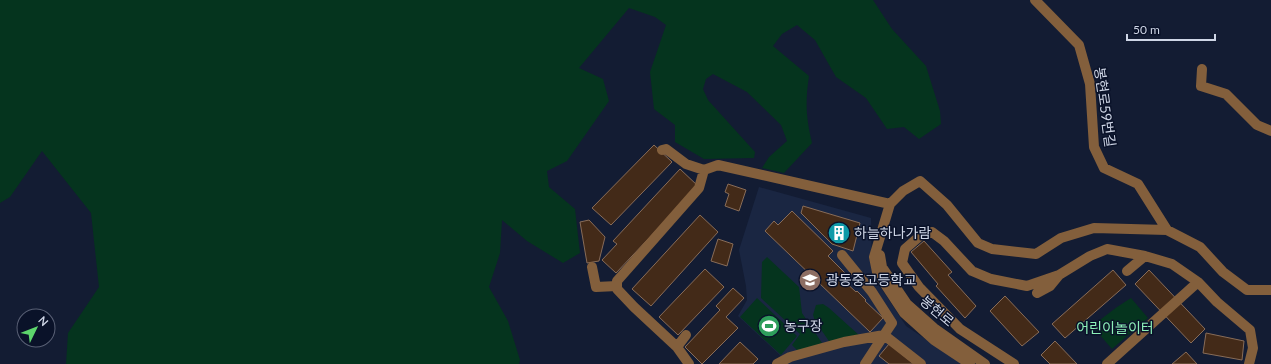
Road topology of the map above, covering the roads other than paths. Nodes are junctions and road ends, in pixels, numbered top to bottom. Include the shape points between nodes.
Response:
1 (1035, 0) edge
2 (1202, 69) dead end
3 (1271, 131) edge
4 (662, 150) dead end
5 (704, 170) junction
6 (890, 204) junction
7 (1167, 230) junction
8 (878, 244) junction
9 (842, 255) dead end
10 (1145, 256) junction
11 (592, 266) dead end
12 (1127, 271) dead end
13 (1059, 276) junction
14 (1198, 282) junction
15 (617, 286) junction
16 (1271, 290) edge
17 (1037, 293) dead end
18 (884, 335) junction
19 (686, 336) dead end
20 (676, 347) junction
21 (689, 364) edge
22 (777, 364) edge
23 (865, 364) edge
24 (921, 364) edge
25 (970, 364) edge
26 (985, 364) edge
27 (1014, 364) edge
28 (1107, 364) edge
29 (1249, 364) edge

1 - 7 street, 봉현로59번길 via 1079,45 1090,84 1094,147 1104,168 1138,184
2 - 3 street via 1201,86 1226,94 1258,125
4 - 5 street via 666,149 686,164
5 - 6 street via 718,165
5 - 15 street via 699,188 636,257 617,281
6 - 7 street, 봉현로 via 903,191 920,181 947,205 978,243 992,249 1036,254 1061,238 1094,228
6 - 8 street, 봉현로
7 - 16 street via 1200,247 1223,272 1247,290
8 - 25 street, 봉현로 via 874,257 877,272 904,314 934,340
8 - 26 street, 봉현로 via 882,267 907,304 934,328
9 - 18 street via 872,292 892,323
10 - 12 street
10 - 13 street via 1107,249 1090,256
10 - 14 street via 1172,264
11 - 15 street via 596,287
13 - 17 street via 1050,286
13 - 27 street via 1027,286 991,279 972,271 932,232 920,236 905,249 902,263 919,287 960,329
14 - 28 street
14 - 29 street via 1250,330 1253,348
15 - 20 street via 634,307
18 - 22 street via 844,342 790,357
18 - 23 street
18 - 24 street
19 - 20 street
20 - 21 street

